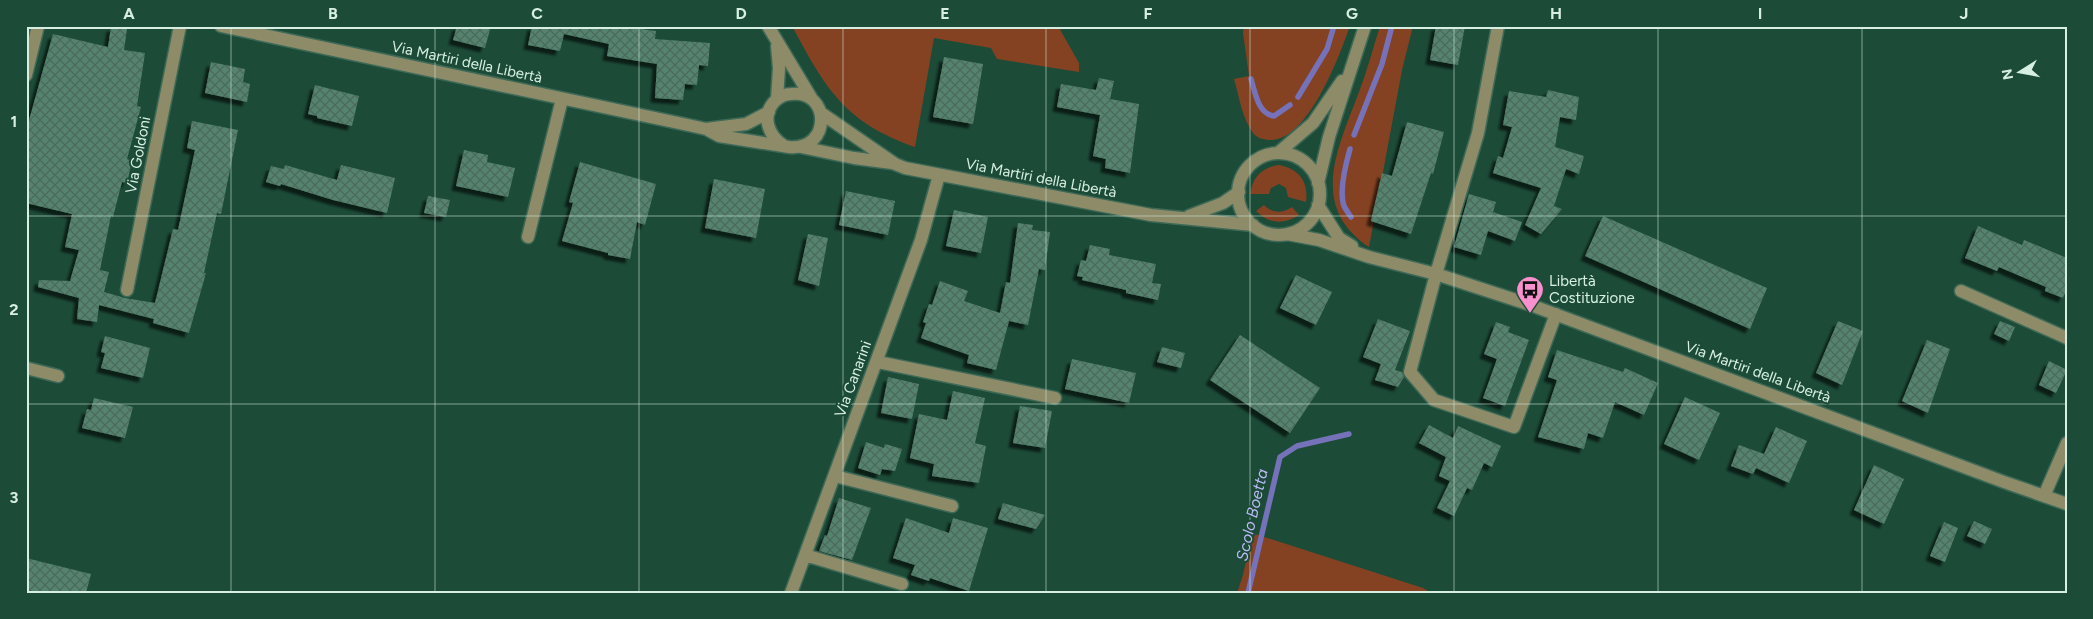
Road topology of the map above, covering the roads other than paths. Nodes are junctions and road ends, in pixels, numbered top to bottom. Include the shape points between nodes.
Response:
1 (38, 26) edge
2 (180, 26) edge
3 (222, 26) edge
4 (768, 26) edge
5 (1365, 26) edge
6 (1498, 26) edge
7 (777, 43) junction
8 (1353, 64) junction
9 (26, 75) edge
10 (562, 99) junction
11 (777, 99) junction
12 (812, 99) junction
13 (769, 112) junction
14 (821, 113) junction
15 (706, 129) junction
16 (784, 145) junction
17 (801, 147) junction
18 (1278, 153) junction
19 (895, 164) junction
20 (940, 175) junction
21 (1318, 183) junction
22 (1238, 192) junction
23 (1318, 205) junction
24 (1182, 218) junction
25 (1253, 225) junction
26 (1287, 234) junction
27 (528, 237) dead end
28 (1369, 257) junction
29 (1436, 274) junction
30 (127, 290) dead end
31 (1961, 291) dead end
32 (1556, 314) junction
33 (2067, 338) edge
34 (878, 362) junction
35 (26, 368) edge
36 (58, 376) dead end
37 (1055, 398) dead end
38 (2067, 443) edge
39 (835, 476) junction
40 (2044, 496) junction
41 (2067, 504) edge
42 (952, 506) dead end
43 (805, 555) junction
44 (902, 584) dead end
45 (791, 593) edge

1 - 9 street
2 - 30 street, Via Goldoni
3 - 10 street, Via Martiri della Libertà
4 - 7 street, Via Martiri della Libertà
5 - 8 street
6 - 29 street via 1478,134
7 - 11 street
7 - 12 street, Via Martiri della Libertà
8 - 18 street via 1313,123
8 - 21 street
10 - 15 street, Via Martiri della Libertà
10 - 27 street
11 - 12 street via 795,93
11 - 13 street
12 - 14 street, Via Martiri della Libertà
13 - 15 street, Via Martiri della Libertà via 746,124
13 - 16 street via 770,132
14 - 17 street via 818,134
14 - 19 street, Via Martiri della Libertà
15 - 16 street, Via Martiri della Libertà via 719,136
16 - 17 street, Via Martiri della Libertà
17 - 19 street, Via Martiri della Libertà
18 - 21 street via 1293,156 1306,164
18 - 22 street via 1264,156 1251,165 1242,177
19 - 20 street, Via Martiri della Libertà
20 - 24 street, Via Martiri della Libertà
20 - 34 street, Via Canarini
21 - 23 street
22 - 24 street, Via Martiri della Libertà via 1223,203
22 - 25 street via 1244,214
23 - 26 street via 1306,224
23 - 28 street, Via Martiri della Libertà via 1339,238
24 - 25 street, Via Martiri della Libertà
25 - 26 street, Via Martiri della Libertà via 1272,234
26 - 28 street, Via Martiri della Libertà via 1319,240
28 - 29 street, Via Martiri della Libertà
29 - 32 street, Via Martiri della Libertà
29 - 32 street via 1410,372 1434,400 1514,427
31 - 33 street
32 - 40 street, Via Martiri della Libertà
34 - 37 street
34 - 39 street, Via Canarini
35 - 36 street
38 - 40 street
39 - 42 street
39 - 43 street, Via Canarini
40 - 41 street, Via Martiri della Libertà
43 - 44 street
43 - 45 street, Via Canarini

